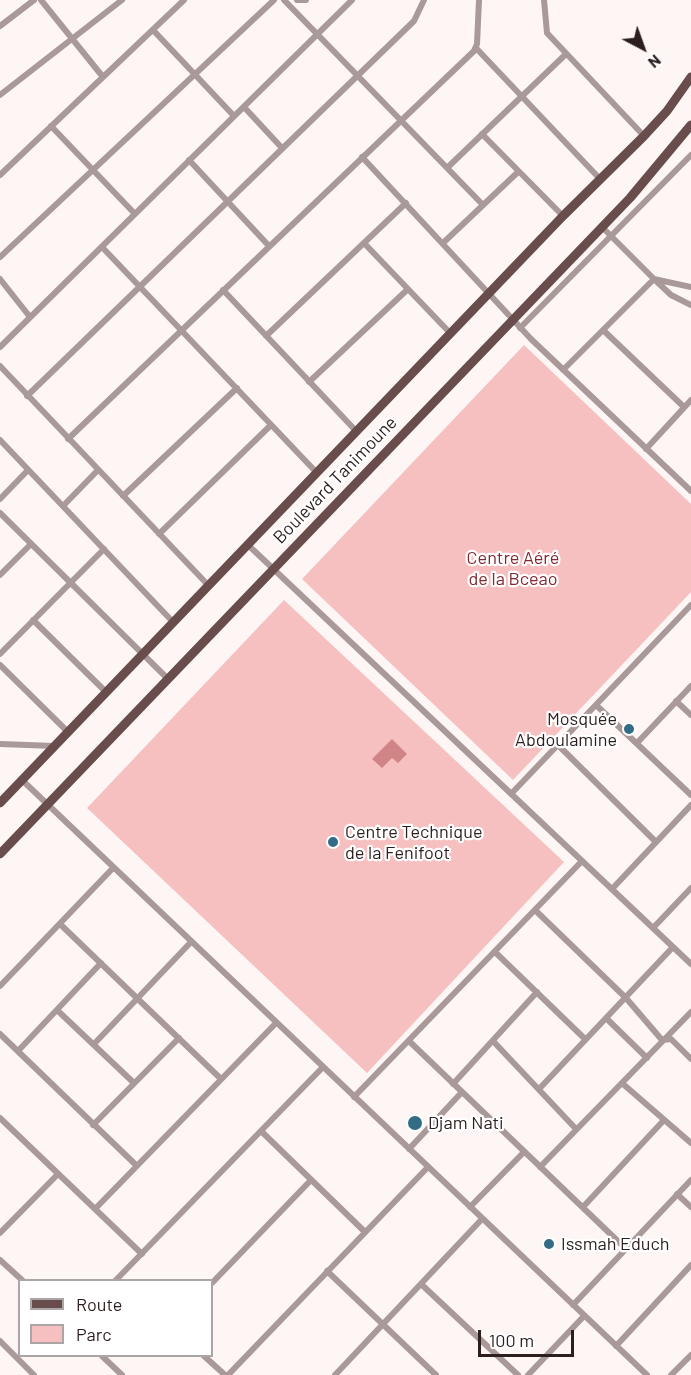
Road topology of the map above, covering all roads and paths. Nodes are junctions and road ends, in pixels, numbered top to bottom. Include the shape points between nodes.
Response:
1 (34, 0) edge
2 (41, 0) edge
3 (122, 0) edge
4 (184, 0) edge
5 (274, 0) edge
6 (284, 0) edge
7 (297, 0) edge
8 (306, 0) edge
9 (352, 0) edge
10 (424, 0) edge
11 (479, 0) edge
12 (544, 0) edge
13 (0, 26) edge
14 (153, 30) junction
15 (316, 35) junction
16 (72, 39) junction
17 (476, 48) junction
18 (566, 54) junction
19 (194, 74) junction
20 (358, 76) junction
21 (103, 77) junction
22 (691, 78) edge
23 (0, 95) edge
24 (521, 97) junction
25 (244, 107) junction
26 (234, 116) junction
27 (401, 119) junction
28 (691, 125) edge
29 (51, 126) junction
30 (482, 134) junction
31 (644, 136) junction
32 (282, 148) junction
33 (691, 155) edge
34 (362, 157) junction
35 (189, 160) junction
36 (448, 167) junction
37 (93, 170) junction
38 (518, 172) junction
39 (1, 174) edge
40 (600, 179) junction
41 (227, 201) junction
42 (406, 203) junction
43 (483, 205) junction
44 (135, 214) junction
45 (563, 216) junction
46 (602, 227) junction
47 (611, 236) junction
48 (364, 243) junction
49 (443, 243) junction
50 (269, 246) junction
51 (102, 247) junction
52 (0, 257) edge
53 (0, 279) edge
54 (654, 279) junction
55 (139, 285) junction
56 (691, 287) edge
57 (408, 289) junction
58 (223, 290) junction
59 (488, 295) junction
60 (691, 305) edge
61 (30, 317) junction
62 (512, 320) junction
63 (520, 328) junction
64 (181, 330) junction
65 (603, 330) junction
66 (451, 334) junction
67 (266, 336) junction
68 (0, 347) edge
69 (0, 366) edge
70 (563, 370) junction
71 (309, 382) junction
72 (237, 388) junction
73 (27, 396) junction
74 (691, 400) edge
75 (684, 407) junction
76 (271, 424) junction
77 (357, 432) junction
78 (68, 439) junction
79 (0, 440) edge
80 (646, 449) junction
81 (28, 470) junction
82 (98, 470) junction
83 (317, 473) junction
84 (690, 487) edge
85 (123, 496) junction
86 (0, 499) edge
87 (63, 506) junction
88 (0, 513) edge
89 (159, 534) junction
90 (247, 544) junction
91 (30, 545) junction
92 (104, 549) junction
93 (273, 568) junction
94 (0, 575) edge
95 (69, 584) junction
96 (208, 585) junction
97 (691, 605) edge
98 (33, 620) junction
99 (173, 622) junction
100 (0, 654) edge
101 (142, 654) junction
102 (0, 664) edge
103 (168, 679) junction
104 (691, 686) edge
105 (106, 692) junction
106 (676, 701) junction
107 (596, 705) junction
108 (691, 716) edge
109 (68, 732) junction
110 (637, 743) junction
111 (0, 744) edge
112 (558, 745) junction
113 (54, 746) junction
114 (21, 780) junction
115 (512, 794) junction
116 (691, 795) edge
117 (0, 803) edge
118 (47, 805) junction
119 (691, 805) edge
120 (656, 842) junction
121 (0, 854) edge
122 (582, 861) junction
123 (113, 868) junction
124 (691, 888) edge
125 (612, 889) junction
126 (535, 910) junction
127 (60, 924) junction
128 (653, 928) junction
129 (191, 942) junction
130 (673, 947) junction
131 (495, 952) junction
132 (101, 963) junction
133 (691, 964) edge
134 (0, 986) edge
135 (537, 992) junction
136 (138, 998) junction
137 (626, 998) junction
138 (57, 1010) junction
139 (691, 1012) edge
140 (606, 1018) junction
141 (276, 1023) junction
142 (0, 1034) edge
143 (179, 1038) junction
144 (585, 1039) junction
145 (662, 1040) junction
146 (409, 1041) junction
147 (493, 1041) junction
148 (93, 1044) junction
149 (18, 1051) junction
150 (647, 1058) junction
151 (691, 1059) edge
152 (323, 1068) junction
153 (220, 1078) junction
154 (135, 1083) junction
155 (453, 1084) junction
156 (623, 1084) junction
157 (540, 1088) junction
158 (462, 1092) junction
159 (354, 1097) junction
160 (0, 1118) edge
161 (664, 1120) junction
162 (93, 1125) junction
163 (576, 1129) junction
164 (261, 1131) junction
165 (691, 1143) edge
166 (409, 1149) junction
167 (524, 1152) junction
168 (137, 1166) junction
169 (428, 1167) junction
170 (540, 1167) junction
171 (58, 1174) junction
172 (311, 1180) junction
173 (691, 1180) edge
174 (677, 1194) junction
175 (470, 1207) junction
176 (583, 1207) junction
177 (691, 1207) edge
178 (95, 1209) junction
179 (482, 1219) junction
180 (365, 1232) junction
181 (0, 1233) edge
182 (626, 1248) junction
183 (142, 1254) junction
184 (0, 1260) edge
185 (691, 1265) edge
186 (327, 1271) junction
187 (20, 1279) edge
188 (120, 1279) edge
189 (213, 1282) edge
190 (421, 1284) junction
191 (573, 1305) junction
192 (584, 1316) junction
193 (383, 1324) junction
194 (0, 1341) edge
195 (616, 1346) junction
196 (691, 1355) edge
197 (103, 1357) edge
198 (205, 1357) edge
199 (432, 1374) edge
200 (34, 1375) edge
201 (122, 1375) edge
202 (226, 1375) edge
203 (335, 1375) edge
204 (518, 1375) edge
205 (528, 1375) edge
206 (647, 1375) edge
207 (671, 1375) edge

1 - 13 street
2 - 16 street
3 - 16 street
4 - 14 street
5 - 19 street
6 - 15 street
7 - 8 street
9 - 15 street
10 - 20 street via 414,21
11 - 17 street
12 - 18 street via 545,30
14 - 19 street
14 - 21 street
15 - 20 street
15 - 25 street
16 - 21 street
16 - 23 street
17 - 24 street
17 - 27 street
18 - 24 street
18 - 31 street
19 - 26 street
19 - 37 street
20 - 27 street
20 - 32 street
21 - 29 street
22 - 31 main road, Boulevard Tanimoune
24 - 30 street
24 - 40 street
25 - 26 street
25 - 32 street
26 - 35 street
27 - 34 street
27 - 36 street
28 - 46 main road, Boulevard Tanimoune via 669,155
29 - 37 street
29 - 39 street
30 - 36 street
30 - 38 street
31 - 40 main road, Boulevard Tanimoune
32 - 41 street
33 - 47 street
34 - 42 street
34 - 50 street
35 - 41 street
35 - 44 street
36 - 43 street
37 - 44 street
37 - 52 street
38 - 43 street
38 - 45 street
40 - 45 main road, Boulevard Tanimoune
41 - 50 street
41 - 55 street
42 - 48 street
42 - 49 street
43 - 49 street
44 - 51 street
45 - 59 main road, Boulevard Tanimoune
46 - 47 street
46 - 62 main road, Boulevard Tanimoune
47 - 54 street
47 - 63 street
48 - 57 street
48 - 67 street
49 - 59 street
50 - 58 street
51 - 55 street
51 - 61 street
53 - 61 street
54 - 56 street
54 - 60 street via 671,295
54 - 65 street
55 - 64 street
55 - 73 street
57 - 66 street
57 - 71 street
58 - 64 street
58 - 67 street
59 - 62 street
59 - 66 main road, Boulevard Tanimoune
61 - 68 street
62 - 63 street
62 - 93 main road, Boulevard Tanimoune
63 - 70 street
64 - 72 street
64 - 78 street
65 - 70 street
65 - 75 street
66 - 77 main road, Boulevard Tanimoune
67 - 71 street
69 - 73 street
70 - 80 street
71 - 77 street
72 - 76 street
72 - 85 street
73 - 78 street
74 - 75 street
75 - 80 street
76 - 83 street
76 - 89 street
77 - 83 main road, Boulevard Tanimoune
78 - 82 street
79 - 81 street
80 - 84 street
81 - 86 street
81 - 87 street
82 - 85 street
82 - 87 street
83 - 90 main road, Boulevard Tanimoune
85 - 89 street
87 - 92 street
88 - 91 street
89 - 96 street
90 - 93 street
90 - 96 main road, Boulevard Tanimoune
91 - 94 street
91 - 95 street
92 - 95 street
92 - 99 street
93 - 103 main road, Boulevard Tanimoune
93 - 115 street
95 - 98 street
95 - 101 street
96 - 99 main road, Boulevard Tanimoune
97 - 107 street
98 - 100 street
98 - 105 street
99 - 101 main road, Boulevard Tanimoune
101 - 103 street
101 - 105 main road, Boulevard Tanimoune
102 - 109 street
103 - 118 main road, Boulevard Tanimoune
104 - 106 street
105 - 109 main road, Boulevard Tanimoune
106 - 108 street
106 - 110 street
107 - 110 street
107 - 112 street
109 - 113 main road, Boulevard Tanimoune
110 - 116 street
111 - 113 street
112 - 115 street
112 - 120 street
113 - 114 main road, Boulevard Tanimoune
114 - 117 main road, Boulevard Tanimoune
114 - 118 street
115 - 122 street
118 - 121 main road, Boulevard Tanimoune
118 - 123 street
119 - 120 street
120 - 125 street
122 - 125 street
122 - 126 street
123 - 127 street
123 - 129 street
124 - 128 street
125 - 128 street
126 - 131 street
126 - 137 street
127 - 132 street
127 - 134 street
128 - 130 street
129 - 136 street
129 - 141 street
130 - 133 street
130 - 137 street
131 - 135 street
131 - 146 street
132 - 136 street
132 - 138 street
135 - 144 street
135 - 147 street
136 - 143 street
136 - 148 street
137 - 140 street
137 - 145 street
138 - 148 street
138 - 149 street
139 - 145 street
140 - 144 street
140 - 150 street
141 - 152 street
141 - 153 street
142 - 149 street
143 - 153 street
143 - 154 street
144 - 157 street
145 - 150 street
145 - 151 street via 670,1039
146 - 155 street
146 - 159 street
147 - 155 street
147 - 157 street
148 - 154 street
149 - 162 street
150 - 156 street
152 - 159 street
152 - 164 street
153 - 168 street
154 - 162 street
155 - 158 street
156 - 161 street
156 - 163 street
157 - 163 street
158 - 166 street
158 - 167 street
159 - 166 street
160 - 171 street
161 - 165 street
161 - 176 street
162 - 168 street
163 - 170 street
164 - 172 street
164 - 183 street
166 - 169 street
167 - 170 street
167 - 175 street
168 - 178 street
169 - 175 street
169 - 180 street
170 - 176 street
171 - 178 street
171 - 181 street
172 - 180 street
172 - 189 street
173 - 174 street
174 - 177 street
174 - 182 street
175 - 179 street
176 - 182 street
178 - 183 street
179 - 190 street
179 - 191 street
180 - 186 street
182 - 191 street
183 - 188 street
184 - 187 street
185 - 195 street
186 - 193 street
186 - 202 street
190 - 193 street
190 - 204 street
191 - 192 street
192 - 195 street
192 - 205 street
193 - 199 street
193 - 203 street
194 - 200 street
195 - 206 street
196 - 207 street
197 - 201 street
198 - 202 street

